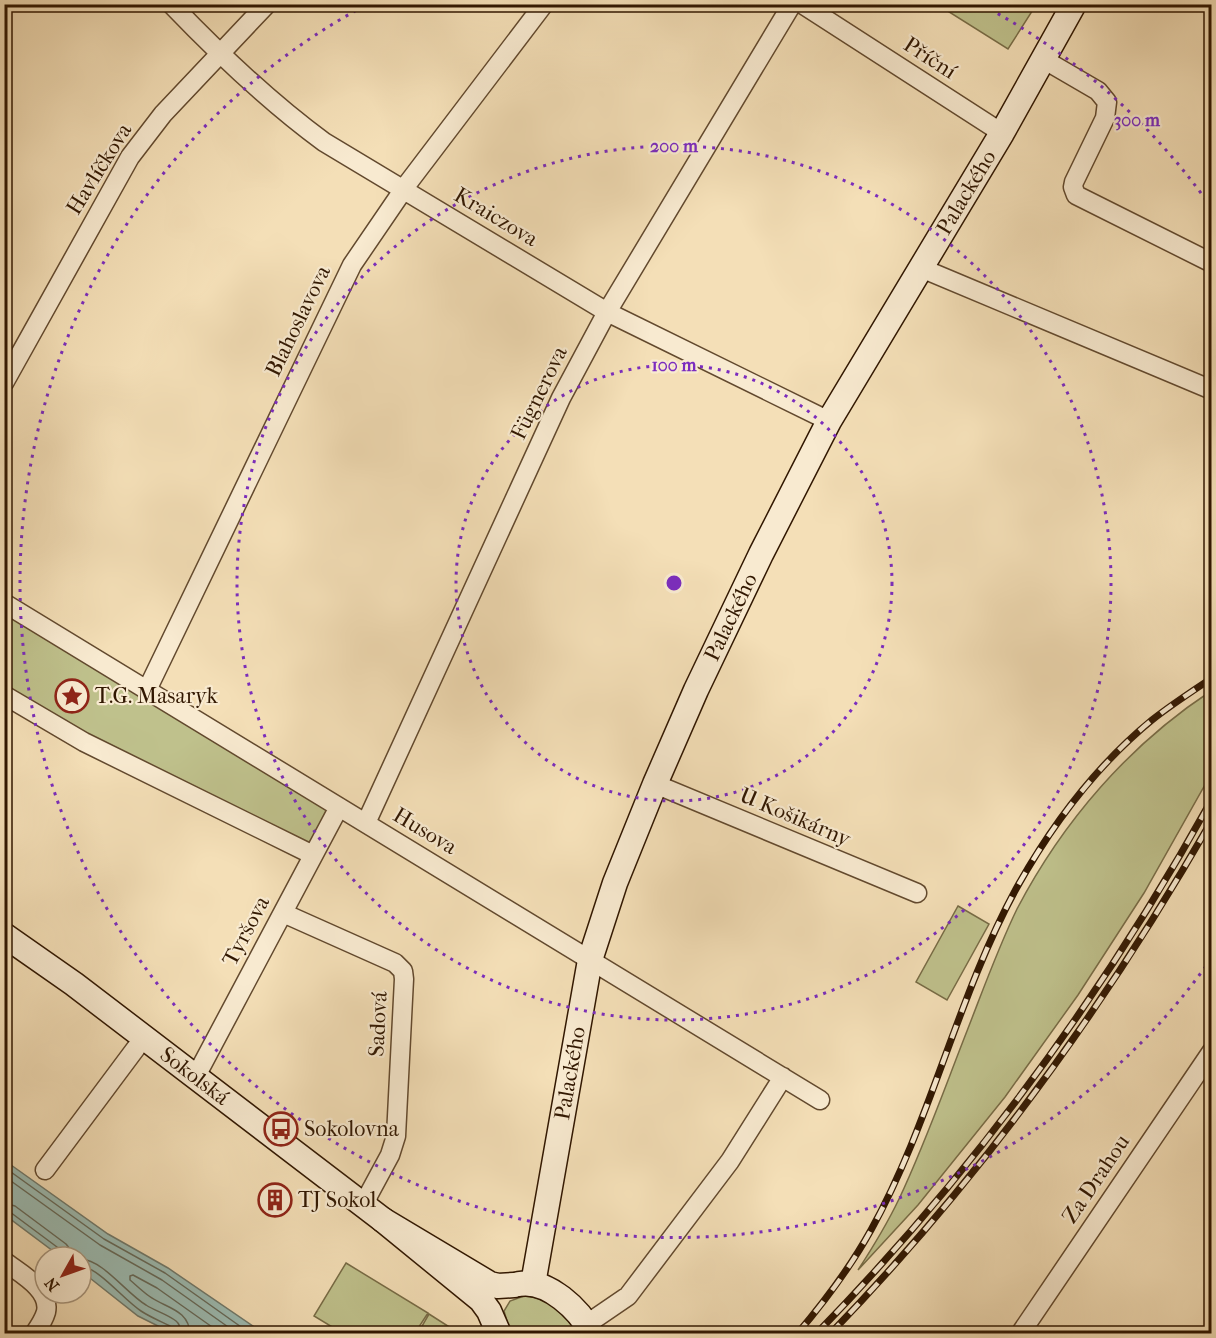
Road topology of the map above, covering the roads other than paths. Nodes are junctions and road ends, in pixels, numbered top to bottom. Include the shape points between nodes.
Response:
1 (171, 4) edge
2 (267, 4) edge
3 (544, 4) edge
4 (792, 4) edge
5 (802, 4) edge
6 (1074, 4) edge
7 (220, 55) junction
8 (1043, 59) junction
9 (1002, 133) junction
10 (404, 189) junction
11 (1212, 263) edge
12 (921, 268) junction
13 (607, 312) junction
14 (4, 382) edge
15 (1212, 390) edge
16 (829, 422) junction
17 (4, 603) edge
18 (147, 690) junction
19 (4, 695) edge
20 (655, 784) junction
21 (339, 807) junction
22 (366, 823) junction
23 (313, 855) junction
24 (917, 893) dead end
25 (282, 913) junction
26 (4, 935) edge
27 (590, 960) junction
28 (135, 1048) dead end
29 (1212, 1051) edge
30 (783, 1077) junction
31 (195, 1078) junction
32 (820, 1100) dead end
33 (45, 1170) dead end
34 (363, 1205) junction
35 (383, 1220) junction
36 (4, 1261) edge
37 (524, 1284) junction
38 (496, 1327) edge
39 (590, 1329) edge
40 (34, 1334) edge
41 (1020, 1334) edge

1 - 7 street, Kraiczova
2 - 7 street, Havlíčkova
3 - 10 street, Blahoslavova
4 - 13 street, Fügnerova
5 - 9 street, Příční
6 - 8 street, Palackého
7 - 10 street, Kraiczova via 293,120
7 - 14 street, Havlíčkova via 163,114 130,157
8 - 9 street, Palackého
8 - 11 street via 1098,91 1107,102 1105,118 1074,182 1074,192
9 - 12 street, Palackého
10 - 13 street, Kraiczova
10 - 18 street, Blahoslavova via 352,265
12 - 15 street
12 - 16 street, Palackého via 902,313
13 - 16 street, Kraiczova
13 - 22 street, Fügnerova via 561,398
16 - 20 street, Palackého via 760,554
17 - 18 street, Husova
18 - 21 street, Husova
19 - 23 street via 84,742
20 - 24 street, U Košikárny
20 - 27 street, Palackého
21 - 22 street, Husova
21 - 23 street, Tyršova
22 - 27 street, Husova
23 - 25 street, Tyršova
25 - 31 street, Tyršova
25 - 34 street, Sadová via 394,963 403,971 396,1136
26 - 31 street, Sokolská
27 - 30 street, Husova
27 - 37 street, Palackého
28 - 33 street
29 - 41 street, Za Drahou
30 - 32 street, Husova
30 - 39 street via 730,1161 628,1296
31 - 34 street, Sokolská
34 - 35 street, Sokolská
35 - 37 street, Sokolská via 490,1284
35 - 38 street, Sokolská via 468,1288 486,1306
36 - 40 street via 45,1298 46,1312
37 - 38 street, Sokolská via 507,1287 495,1300 492,1311
37 - 39 street, Sokolská via 545,1289 566,1301

